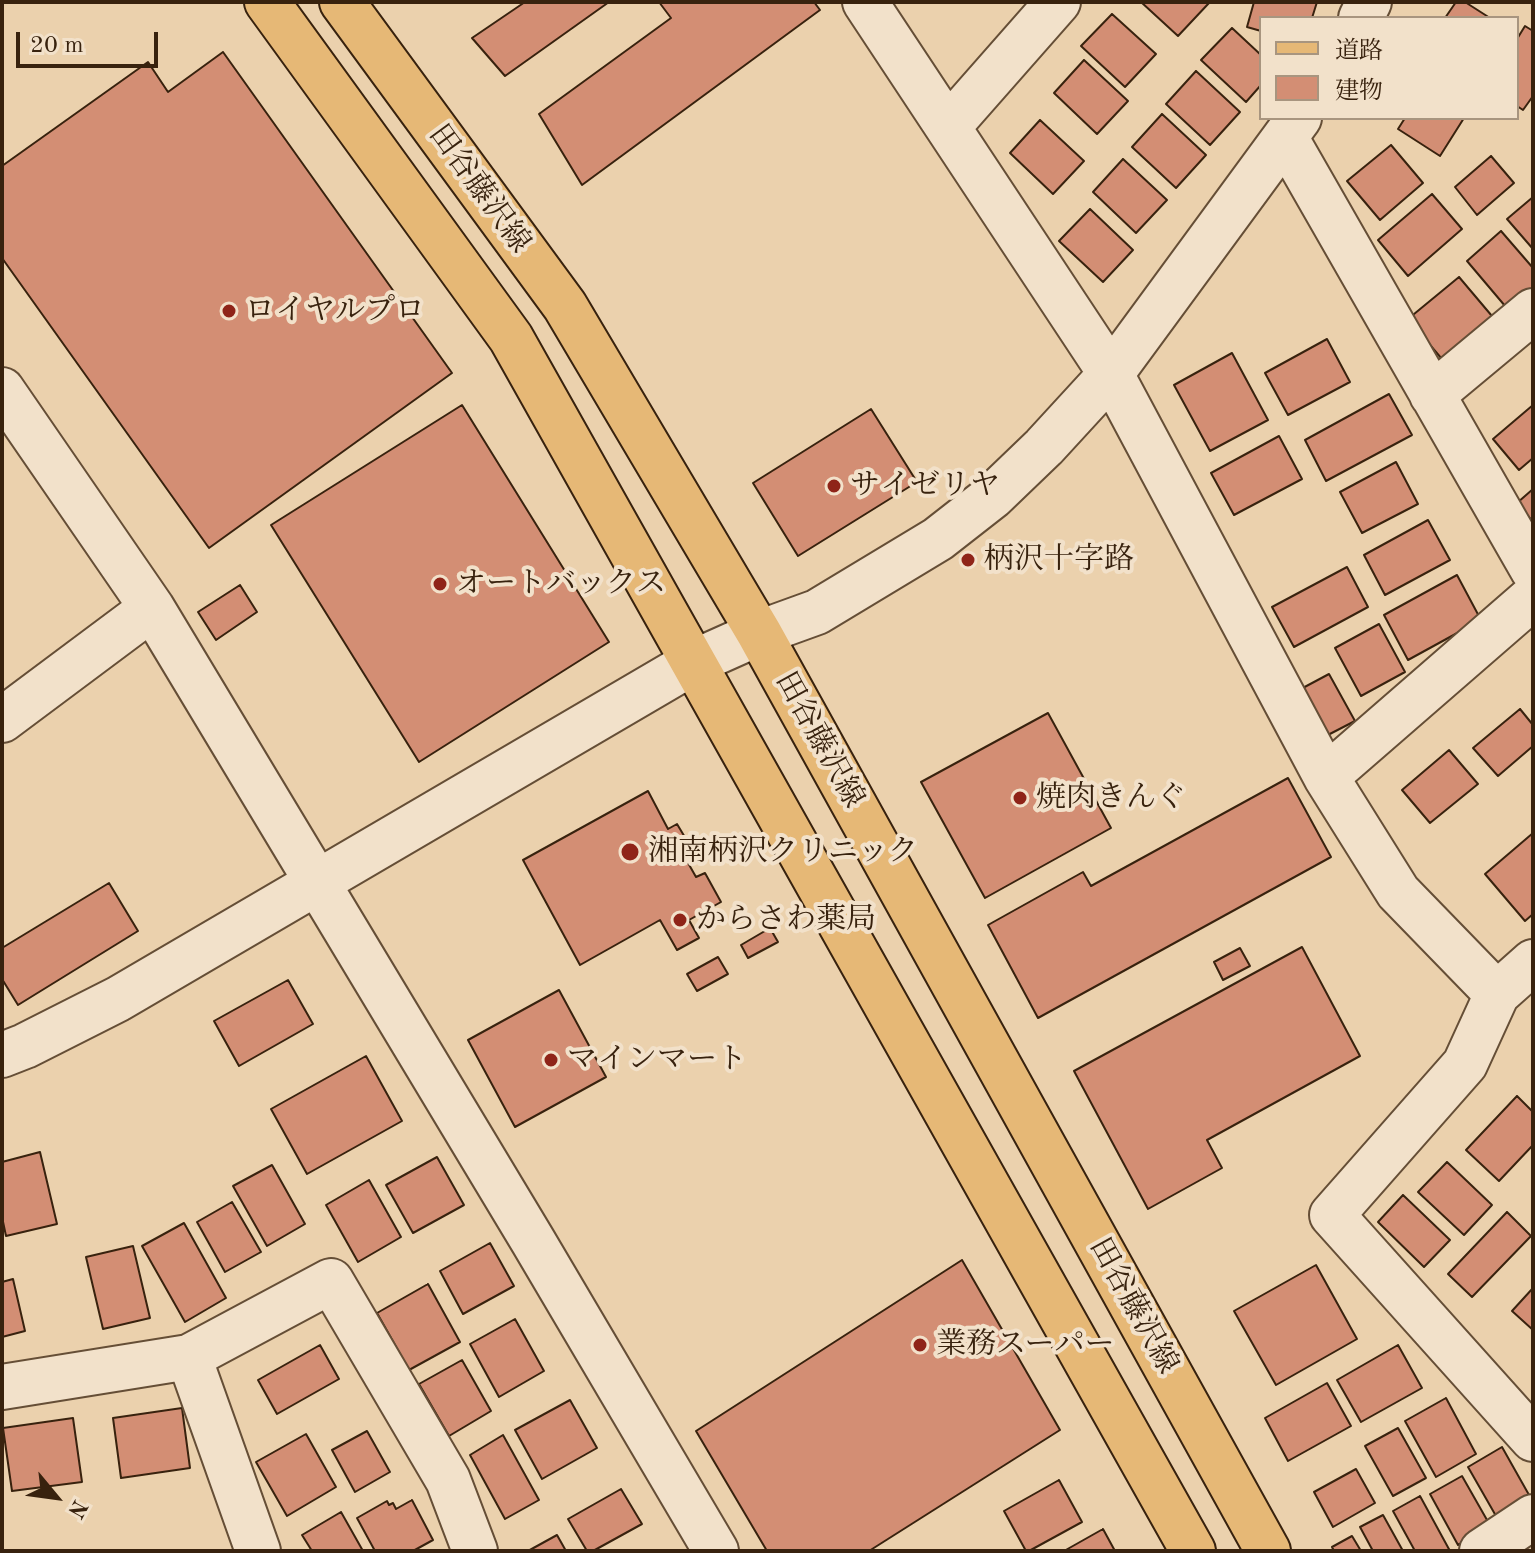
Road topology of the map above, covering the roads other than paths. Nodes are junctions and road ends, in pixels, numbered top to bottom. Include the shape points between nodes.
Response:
1 (267, 2) edge
2 (342, 2) edge
3 (865, 2) edge
4 (1058, 2) edge
5 (948, 127) junction
6 (1292, 128) edge
7 (1533, 311) edge
8 (1111, 374) junction
9 (2, 390) edge
10 (1432, 395) junction
11 (1533, 570) edge
12 (1533, 597) edge
13 (152, 608) junction
14 (759, 633) junction
15 (692, 663) junction
16 (2, 720) edge
17 (1326, 777) junction
18 (317, 882) junction
19 (1533, 962) edge
20 (1497, 994) junction
21 (2, 1055) edge
22 (189, 1357) junction
23 (2, 1387) edge
24 (1533, 1439) edge
25 (1533, 1517) edge
26 (258, 1551) edge
27 (475, 1551) edge
28 (716, 1551) edge
29 (1193, 1551) edge
30 (1268, 1551) edge
31 (1482, 1551) edge

1 - 15 main road, 田谷藤沢線 via 511,338
2 - 14 main road, 田谷藤沢線 via 565,306
3 - 5 street
4 - 5 street
5 - 8 street
6 - 8 street
6 - 10 street
7 - 10 street
8 - 14 street via 1003,487 938,539 817,612
8 - 17 street
9 - 13 street
10 - 11 street
12 - 17 street
13 - 16 street
13 - 18 street
14 - 15 street
14 - 30 main road, 田谷藤沢線
15 - 18 street
15 - 29 main road, 田谷藤沢線
17 - 20 street via 1398,892
18 - 21 street via 118,999
18 - 28 street
19 - 20 street
20 - 24 street via 1465,1064 1332,1215
22 - 23 street
22 - 26 street
22 - 27 street via 331,1281 448,1480
25 - 31 street

